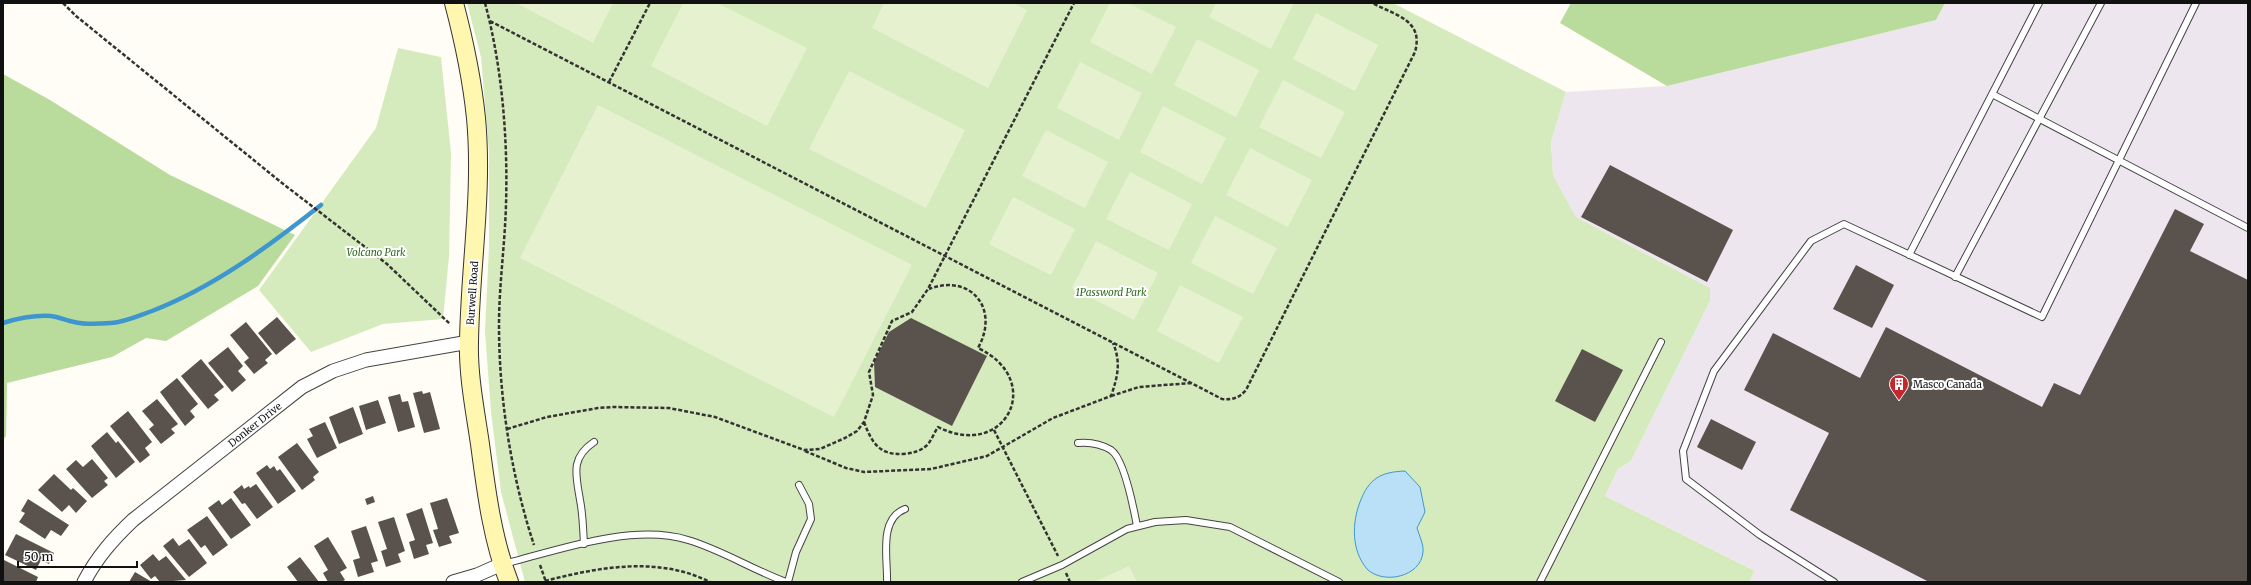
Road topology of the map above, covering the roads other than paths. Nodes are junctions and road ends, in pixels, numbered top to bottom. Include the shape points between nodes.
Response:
1 (454, 3) edge
2 (2039, 3) edge
3 (2101, 3) edge
4 (2196, 3) edge
5 (1992, 94) junction
6 (2039, 119) junction
7 (2120, 160) junction
8 (2248, 228) edge
9 (1909, 255) junction
10 (1955, 277) junction
11 (469, 342) junction
12 (1660, 342) dead end
13 (594, 442) dead end
14 (1078, 443) dead end
15 (799, 485) dead end
16 (905, 509) dead end
17 (1137, 526) junction
18 (584, 544) junction
19 (502, 564) junction
20 (84, 582) edge
21 (453, 582) edge
22 (509, 582) edge
23 (787, 582) edge
24 (887, 582) edge
25 (1022, 582) edge
26 (1339, 582) edge
27 (1540, 582) edge
28 (1834, 582) edge

1 - 11 main road, Burwell Road via 468,62 476,119 478,177
2 - 5 lane
3 - 6 lane
4 - 7 lane
5 - 6 lane
5 - 9 lane
6 - 7 lane
6 - 10 lane
7 - 8 lane
7 - 10 lane via 2042,317
9 - 10 lane
9 - 28 lane via 1844,224 1811,241 1714,371 1683,452 1686,479 1760,535
11 - 19 main road, Burwell Road via 474,405 483,467
11 - 20 street, Donker Drive via 366,360 333,371 302,387 123,529 94,563
12 - 27 lane
13 - 18 lane via 583,450 577,464 576,479
14 - 17 lane via 1095,443 1112,451 1127,484
15 - 23 lane via 809,504 811,519 796,552
16 - 24 lane via 893,518 888,531
17 - 25 lane via 1109,538 1062,565
17 - 26 lane via 1186,520 1230,527
18 - 19 lane
18 - 23 lane via 624,535 676,537 709,547 762,573
19 - 21 street
19 - 22 main road, Burwell Road

